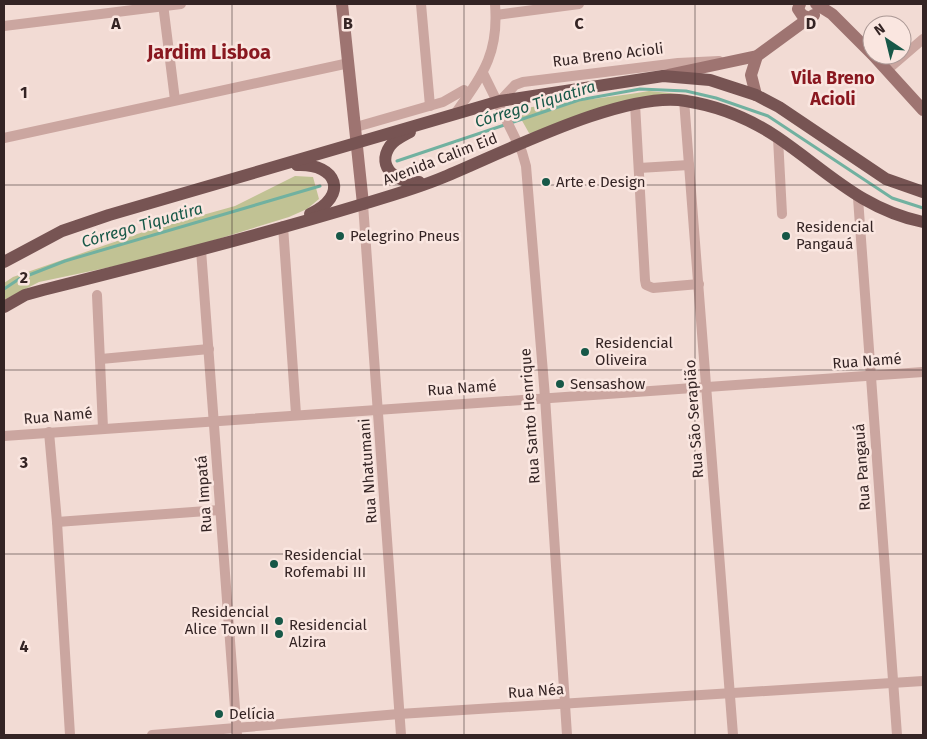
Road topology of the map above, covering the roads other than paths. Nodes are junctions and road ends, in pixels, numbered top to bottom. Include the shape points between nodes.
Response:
1 (181, 4) edge
2 (342, 4) edge
3 (421, 4) edge
4 (495, 4) edge
5 (579, 4) edge
6 (816, 4) edge
7 (163, 5) edge
8 (799, 6) edge
9 (496, 16) junction
10 (810, 17) junction
11 (839, 23) junction
12 (4, 26) edge
13 (783, 36) junction
14 (923, 39) edge
15 (862, 45) edge
16 (757, 56) junction
17 (349, 63) junction
18 (727, 63) junction
19 (882, 65) edge
20 (887, 70) junction
21 (482, 73) junction
22 (663, 76) junction
23 (464, 90) dead end
24 (756, 94) junction
25 (175, 100) junction
26 (684, 100) junction
27 (498, 102) junction
28 (635, 104) junction
29 (430, 106) junction
30 (923, 110) edge
31 (455, 114) junction
32 (432, 121) junction
33 (356, 127) junction
34 (4, 138) edge
35 (778, 138) junction
36 (517, 141) junction
37 (357, 142) junction
38 (689, 165) junction
39 (280, 166) junction
40 (639, 168) junction
41 (441, 179) junction
42 (923, 192) edge
43 (858, 198) junction
44 (363, 204) junction
45 (782, 214) dead end
46 (923, 222) edge
47 (283, 226) junction
48 (201, 250) junction
49 (4, 262) edge
50 (699, 284) junction
51 (97, 295) dead end
52 (4, 307) edge
53 (209, 349) junction
54 (100, 360) junction
55 (923, 372) edge
56 (871, 376) junction
57 (707, 386) junction
58 (545, 397) junction
59 (379, 408) junction
60 (296, 414) junction
61 (214, 420) junction
62 (103, 428) junction
63 (49, 432) junction
64 (4, 436) edge
65 (220, 510) junction
66 (57, 522) junction
67 (923, 681) edge
68 (894, 682) junction
69 (730, 692) junction
70 (565, 704) junction
71 (399, 714) junction
72 (236, 731) edge
73 (70, 735) edge
74 (152, 735) edge
75 (401, 735) edge
76 (567, 735) edge
77 (733, 735) edge
78 (897, 735) edge

1 - 7 street
2 - 17 street
3 - 29 street
4 - 9 street
5 - 9 street
6 - 10 street via 817,11
6 - 11 street
7 - 12 street
7 - 25 street
8 - 10 street via 802,15
8 - 13 street, Rua Breno Acioli
9 - 21 street via 495,40
10 - 11 street
10 - 13 street, Rua Breno Acioli
11 - 15 street
13 - 16 street, Rua Breno Acioli
14 - 20 street
16 - 18 street, Rua Breno Acioli
16 - 24 street via 751,75
17 - 25 street
17 - 33 street
18 - 22 street, Rua Breno Acioli via 689,68
18 - 27 street, Rua Breno Acioli via 699,60 523,82 515,85
19 - 20 street
20 - 30 street
21 - 27 street, Rua Santo Henrique
21 - 31 street
22 - 24 main road via 710,80
22 - 27 main road
23 - 29 street
24 - 42 main road via 886,179
25 - 34 street
26 - 28 main road, Avenida Calim Eid
26 - 35 main road, Avenida Calim Eid via 736,114
26 - 38 street, Rua São Serapião
27 - 31 main road
27 - 36 street, Rua Santo Henrique
28 - 36 main road, Avenida Calim Eid
28 - 40 street
29 - 33 street
31 - 32 main road
32 - 37 main road
32 - 41 main road via 394,142 386,154 386,164 394,176 404,182
33 - 37 street
35 - 43 main road, Avenida Calim Eid
35 - 45 street
36 - 41 main road, Avenida Calim Eid
36 - 58 street, Rua Santo Henrique via 526,166
37 - 39 main road
37 - 44 street
38 - 40 street
38 - 50 street, Rua São Serapião
39 - 47 main road via 318,166 330,175 334,185 331,198 323,207
39 - 49 main road via 62,231
40 - 50 street via 646,285 653,288
41 - 44 main road, Avenida Calim Eid
43 - 46 main road, Avenida Calim Eid
43 - 56 street, Rua Pangauá
44 - 47 main road, Avenida Calim Eid
44 - 59 street, Rua Nhatumani
47 - 48 main road, Avenida Calim Eid
47 - 60 street
48 - 52 main road, Avenida Calim Eid via 25,295
48 - 53 street, Rua Impatá
50 - 57 street, Rua São Serapião
51 - 54 street
53 - 54 street
53 - 61 street, Rua Impatá
54 - 62 street
55 - 56 street, Rua Namé
56 - 57 street, Rua Namé
56 - 68 street, Rua Pangauá
57 - 58 street, Rua Namé
57 - 69 street, Rua São Serapião
58 - 59 street, Rua Namé
58 - 70 street, Rua Santo Henrique
59 - 60 street, Rua Namé
59 - 71 street, Rua Nhatumani
60 - 61 street, Rua Namé
61 - 62 street, Rua Namé
61 - 65 street, Rua Impatá
62 - 63 street, Rua Namé
63 - 64 street, Rua Namé
63 - 66 street
65 - 66 street
65 - 72 street, Rua Impatá
66 - 73 street
67 - 68 street, Rua Néa
68 - 69 street, Rua Néa
68 - 78 street, Rua Pangauá
69 - 70 street, Rua Néa
69 - 77 street, Rua São Serapião
70 - 71 street, Rua Néa
70 - 76 street, Rua Santo Henrique
71 - 72 street, Rua Néa
71 - 75 street, Rua Nhatumani
72 - 74 street, Rua Néa

